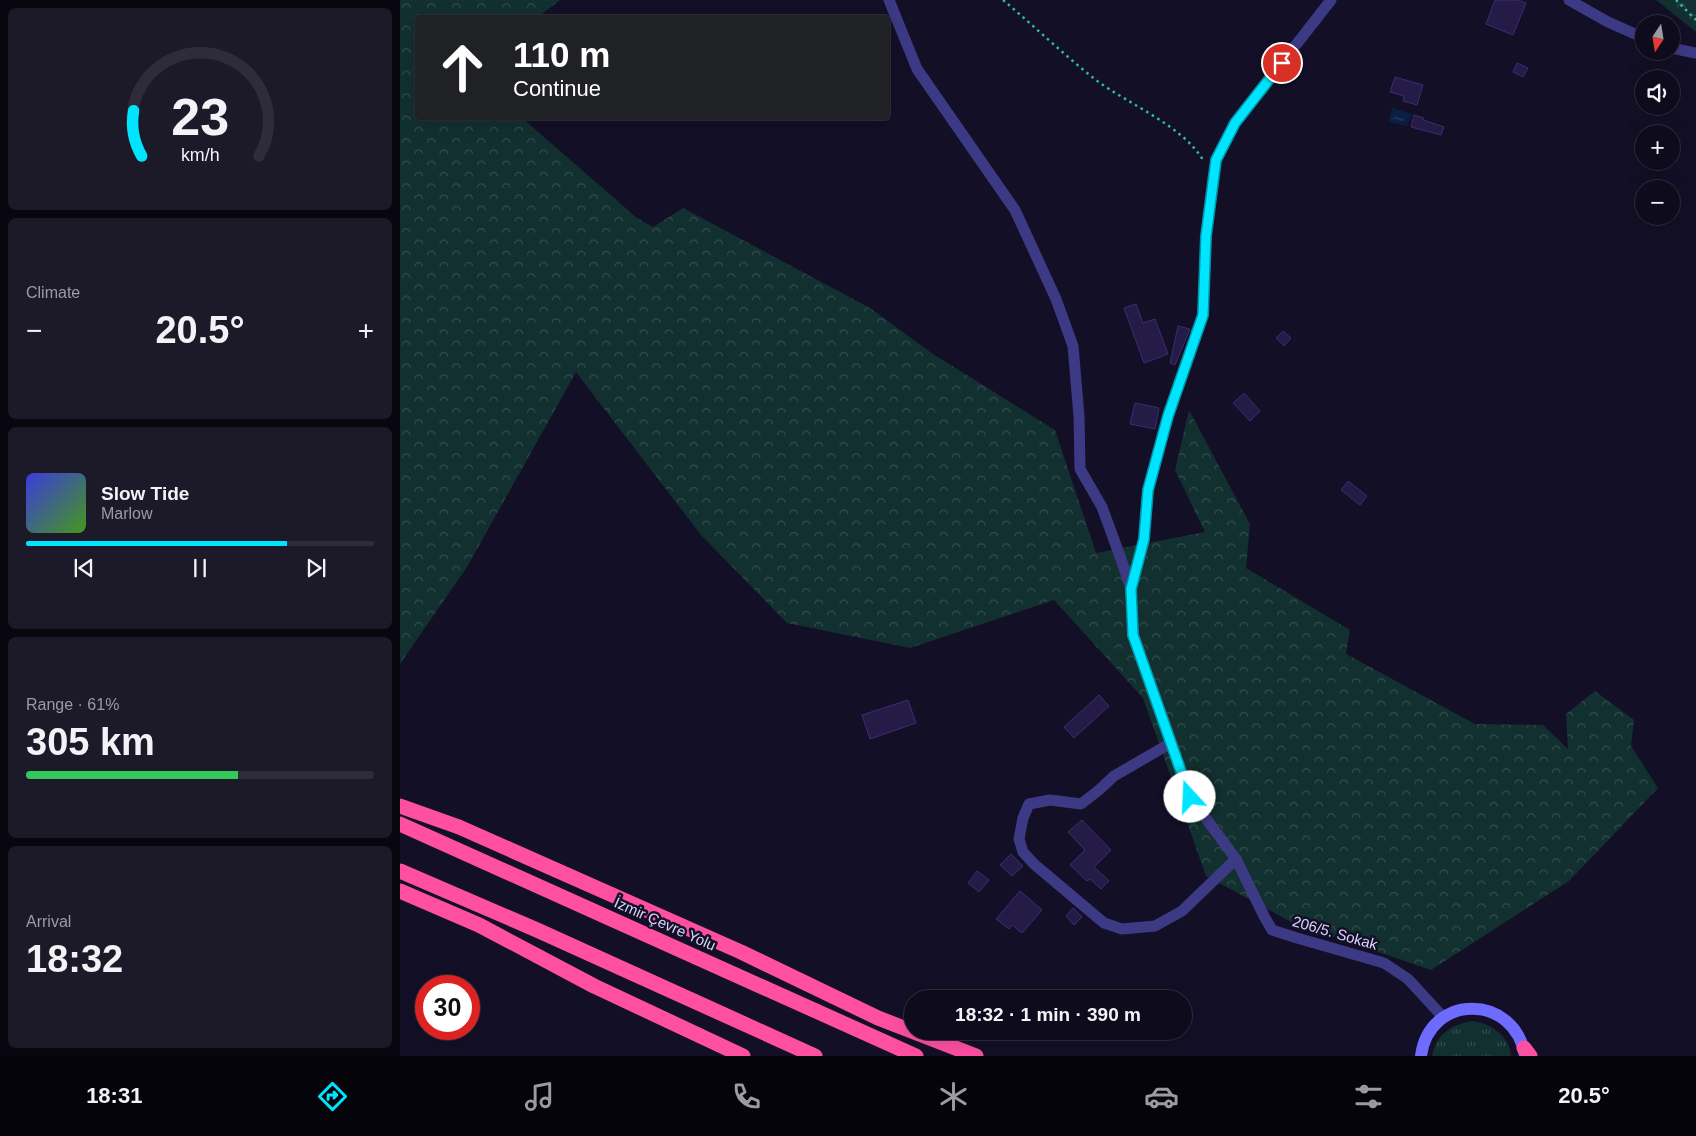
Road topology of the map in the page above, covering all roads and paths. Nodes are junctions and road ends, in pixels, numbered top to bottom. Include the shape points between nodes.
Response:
1 (888, 0) edge
2 (1003, 0) edge
3 (1331, 0) edge
4 (1569, 0) edge
5 (1676, 0) edge
6 (1696, 20) edge
7 (1635, 34) edge
8 (1680, 50) edge
9 (1696, 53) edge
10 (1205, 168) dead end
11 (1131, 589) junction
12 (1171, 743) junction
13 (400, 806) edge
14 (400, 824) edge
15 (1236, 859) junction
16 (400, 871) edge
17 (400, 891) edge
18 (1443, 1017) junction
19 (1526, 1053) edge
20 (743, 1056) edge
21 (815, 1056) edge
22 (916, 1056) edge
23 (976, 1056) edge
24 (1420, 1056) edge

1 - 11 street via 917,69 1015,210 1056,299 1073,346 1080,469 1102,507
2 - 10 path via 1097,80 1172,129 1203,159
3 - 11 street via 1235,123 1216,160 1206,236 1203,315 1168,416 1148,490 1144,539
4 - 7 street
5 - 6 path
8 - 9 street
11 - 12 street, 206/5. Sokak via 1133,635
12 - 15 street, 206/5. Sokak via 1190,797
12 - 15 street via 1114,776 1081,804 1050,800 1028,804 1019,839 1023,852 1104,922 1122,930 1155,926 1182,911
13 - 23 highway via 467,830 709,937 878,1018
14 - 22 highway, İzmir Çevre Yolu
15 - 18 street, 206/5. Sokak via 1272,930 1384,963 1408,979
16 - 21 highway
17 - 20 highway via 479,925 594,986
18 - 19 main road via 1462,1009 1492,1012 1515,1030
18 - 24 main road via 1430,1030

